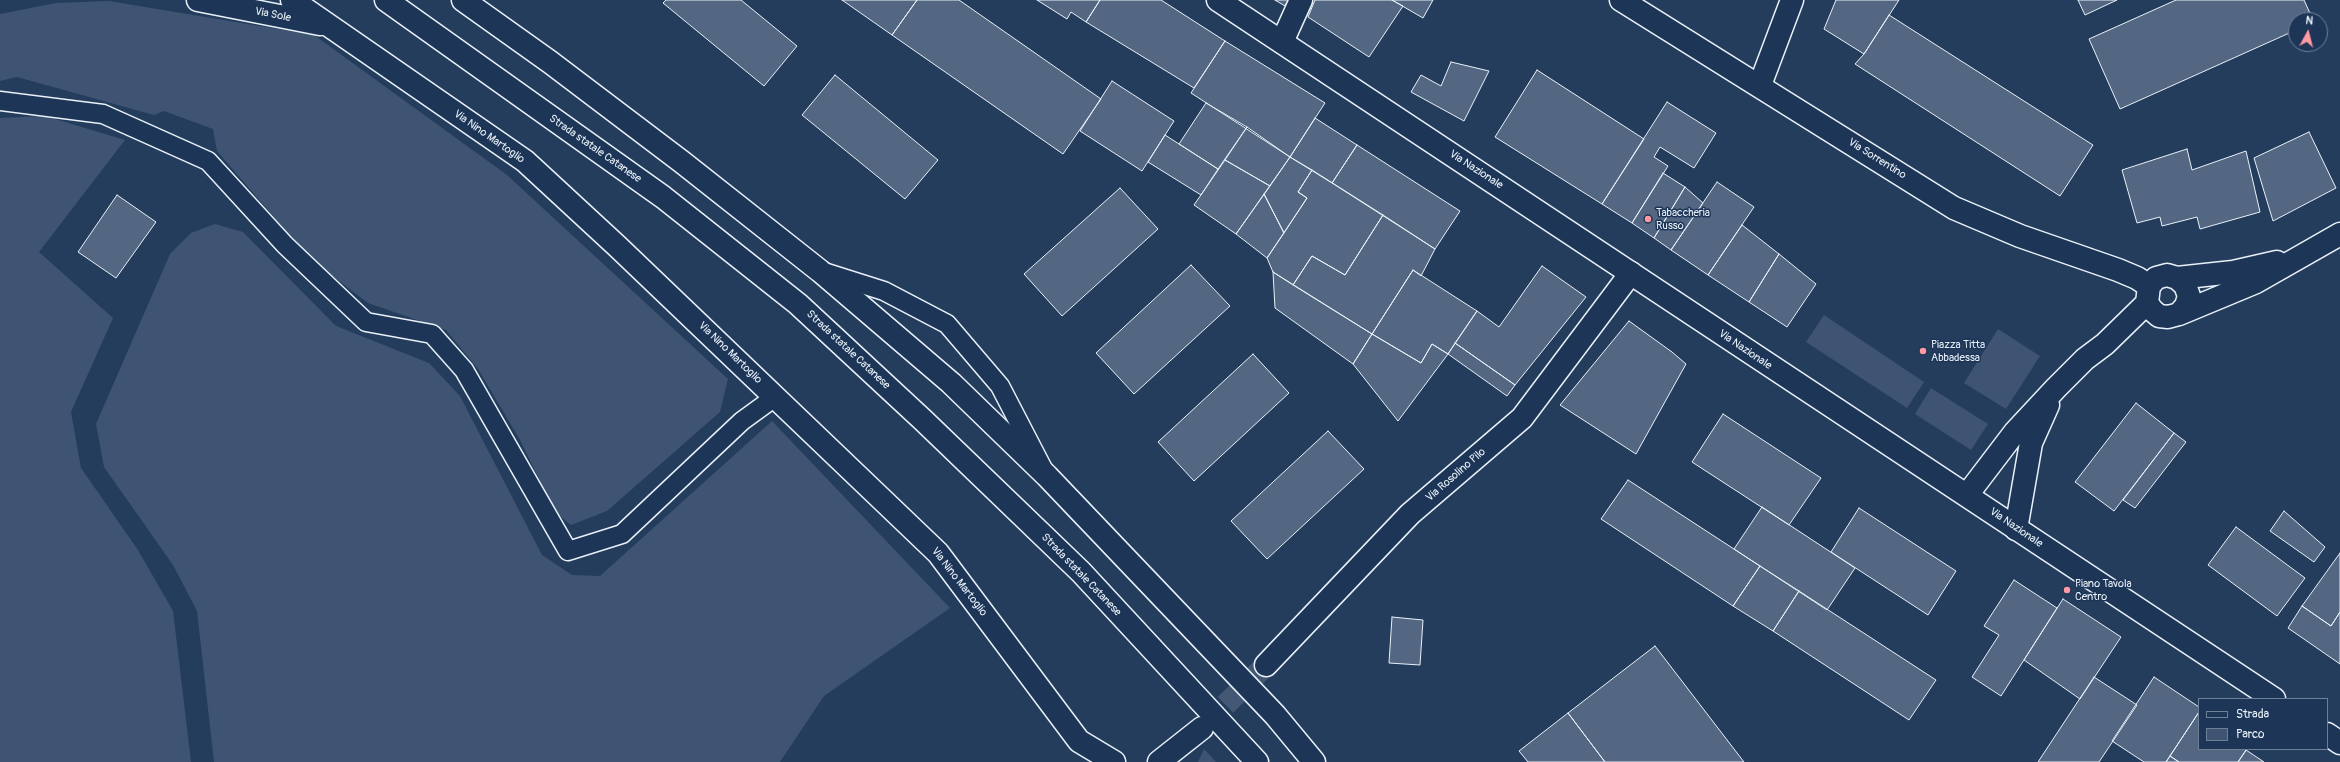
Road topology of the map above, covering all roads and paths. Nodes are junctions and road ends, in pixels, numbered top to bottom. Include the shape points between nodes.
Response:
1 (198, 0) edge
2 (292, 0) edge
3 (386, 0) edge
4 (463, 0) edge
5 (1218, 0) edge
6 (1301, 0) edge
7 (1621, 0) edge
8 (1792, 0) edge
9 (326, 25) junction
10 (1282, 42) junction
11 (1760, 85) junction
12 (0, 101) edge
13 (2340, 234) edge
14 (2299, 256) junction
15 (820, 271) junction
16 (1631, 273) junction
17 (2178, 278) junction
18 (2148, 294) junction
19 (2173, 316) junction
20 (2105, 344) junction
21 (2056, 388) junction
22 (776, 397) junction
23 (1047, 476) junction
24 (1967, 495) junction
25 (2016, 529) junction
26 (1266, 665) tunnel mouth
27 (2272, 698) edge
28 (1202, 728) tunnel mouth
29 (2328, 735) edge
30 (2340, 743) edge
31 (1114, 762) edge
32 (1159, 762) edge
33 (1257, 762) edge
34 (1314, 762) edge

1 - 9 street, Via Sole
2 - 9 street, Via Nino Martoglio
3 - 33 street, Strada statale Catanese via 663,197 798,304 1081,572
4 - 15 street via 676,157
5 - 10 street, Via Nazionale
6 - 10 street
7 - 11 street, Via Sorrentino
8 - 11 street
9 - 22 street, Via Nino Martoglio via 525,161
10 - 16 street, Via Nazionale
11 - 18 street, Via Sorrentino via 1954,208 2020,236 2137,278
12 - 22 lane via 103,114 208,161 285,245 366,322 432,334 464,370 568,551 622,534 742,421
13 - 14 street
14 - 17 street via 2233,272
14 - 19 street via 2256,282
15 - 23 street via 951,382
15 - 23 lane via 884,291 947,324 1000,386
16 - 24 street, Via Nazionale
16 - 26 street, Via Rosolino Pilo via 1522,418 1410,514
17 - 18 street via 2167,275 2156,278
17 - 19 street via 2185,285 2189,296 2186,306
18 - 19 street via 2152,310 2159,316
18 - 20 street
19 - 20 street via 2146,324
20 - 21 street via 2085,359
21 - 24 street via 2015,432
21 - 25 street via 2031,443
22 - 31 street, Via Nino Martoglio via 938,553 1078,741
23 - 34 street via 1275,715
24 - 25 street, Via Nazionale
25 - 27 street, Via Nazionale
28 - 32 street
29 - 30 street

